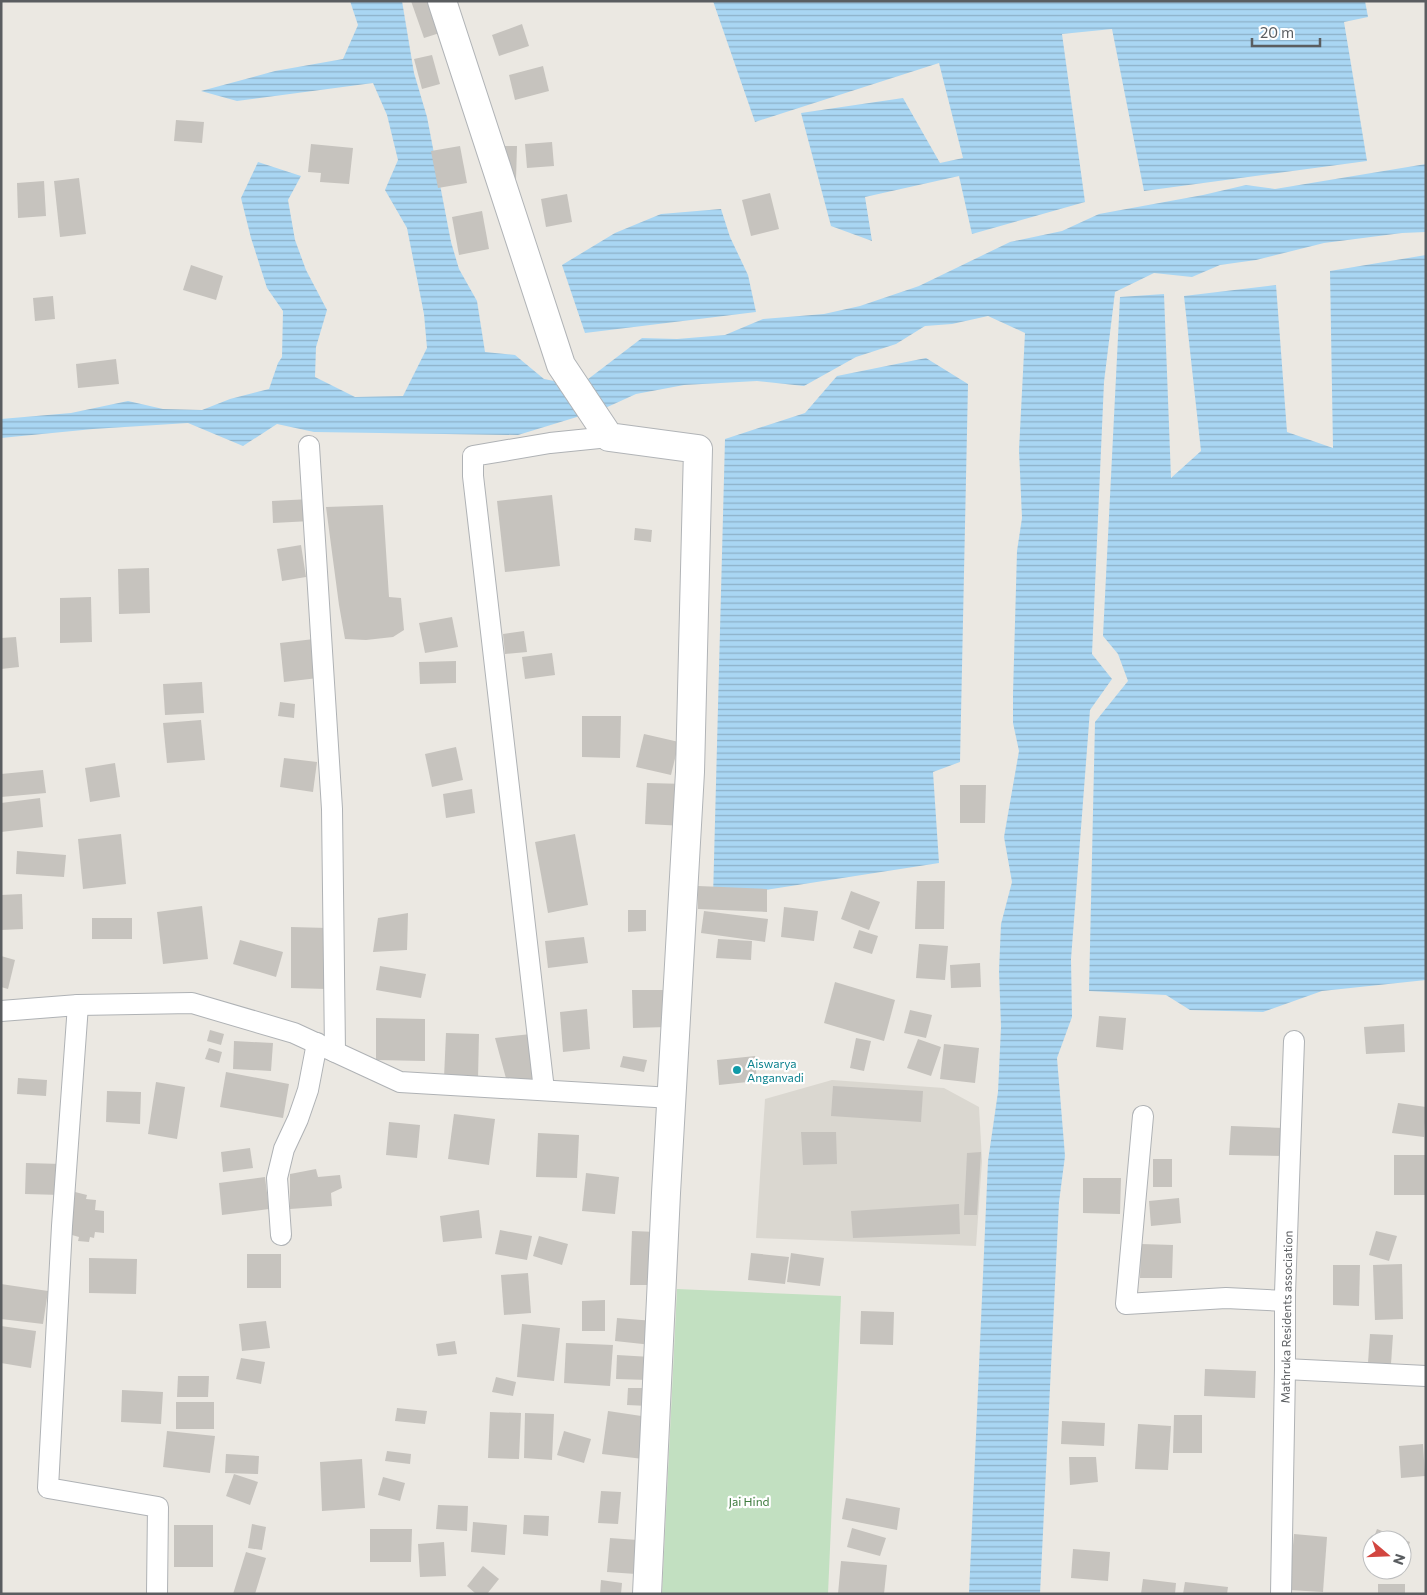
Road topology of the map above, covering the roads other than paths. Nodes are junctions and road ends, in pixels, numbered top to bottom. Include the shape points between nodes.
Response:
1 (442, 1) edge
2 (609, 438) junction
3 (310, 446) dead end
4 (78, 1005) junction
5 (1, 1011) edge
6 (1294, 1041) dead end
7 (317, 1043) junction
8 (335, 1052) junction
9 (544, 1090) junction
10 (672, 1098) junction
11 (1143, 1116) dead end
12 (281, 1235) dead end
13 (1285, 1301) junction
14 (1285, 1369) junction
15 (1426, 1376) edge
16 (157, 1594) edge
17 (647, 1594) edge
18 (1281, 1594) edge

1 - 2 main road via 561,365
2 - 9 street via 550,443 474,456 472,476
2 - 10 main road via 698,449 690,772
3 - 8 street via 332,809
4 - 5 street
4 - 7 street via 192,1003 294,1033
4 - 16 street via 48,1488 158,1507
6 - 13 street, Mathruka Residents association
7 - 8 street
7 - 12 street via 308,1090 284,1149 277,1178
8 - 9 street via 400,1082
9 - 10 street
10 - 17 main road
11 - 13 street via 1126,1304 1226,1298
13 - 14 street, Mathruka Residents association
14 - 15 street
14 - 18 street, Mathruka Residents association

